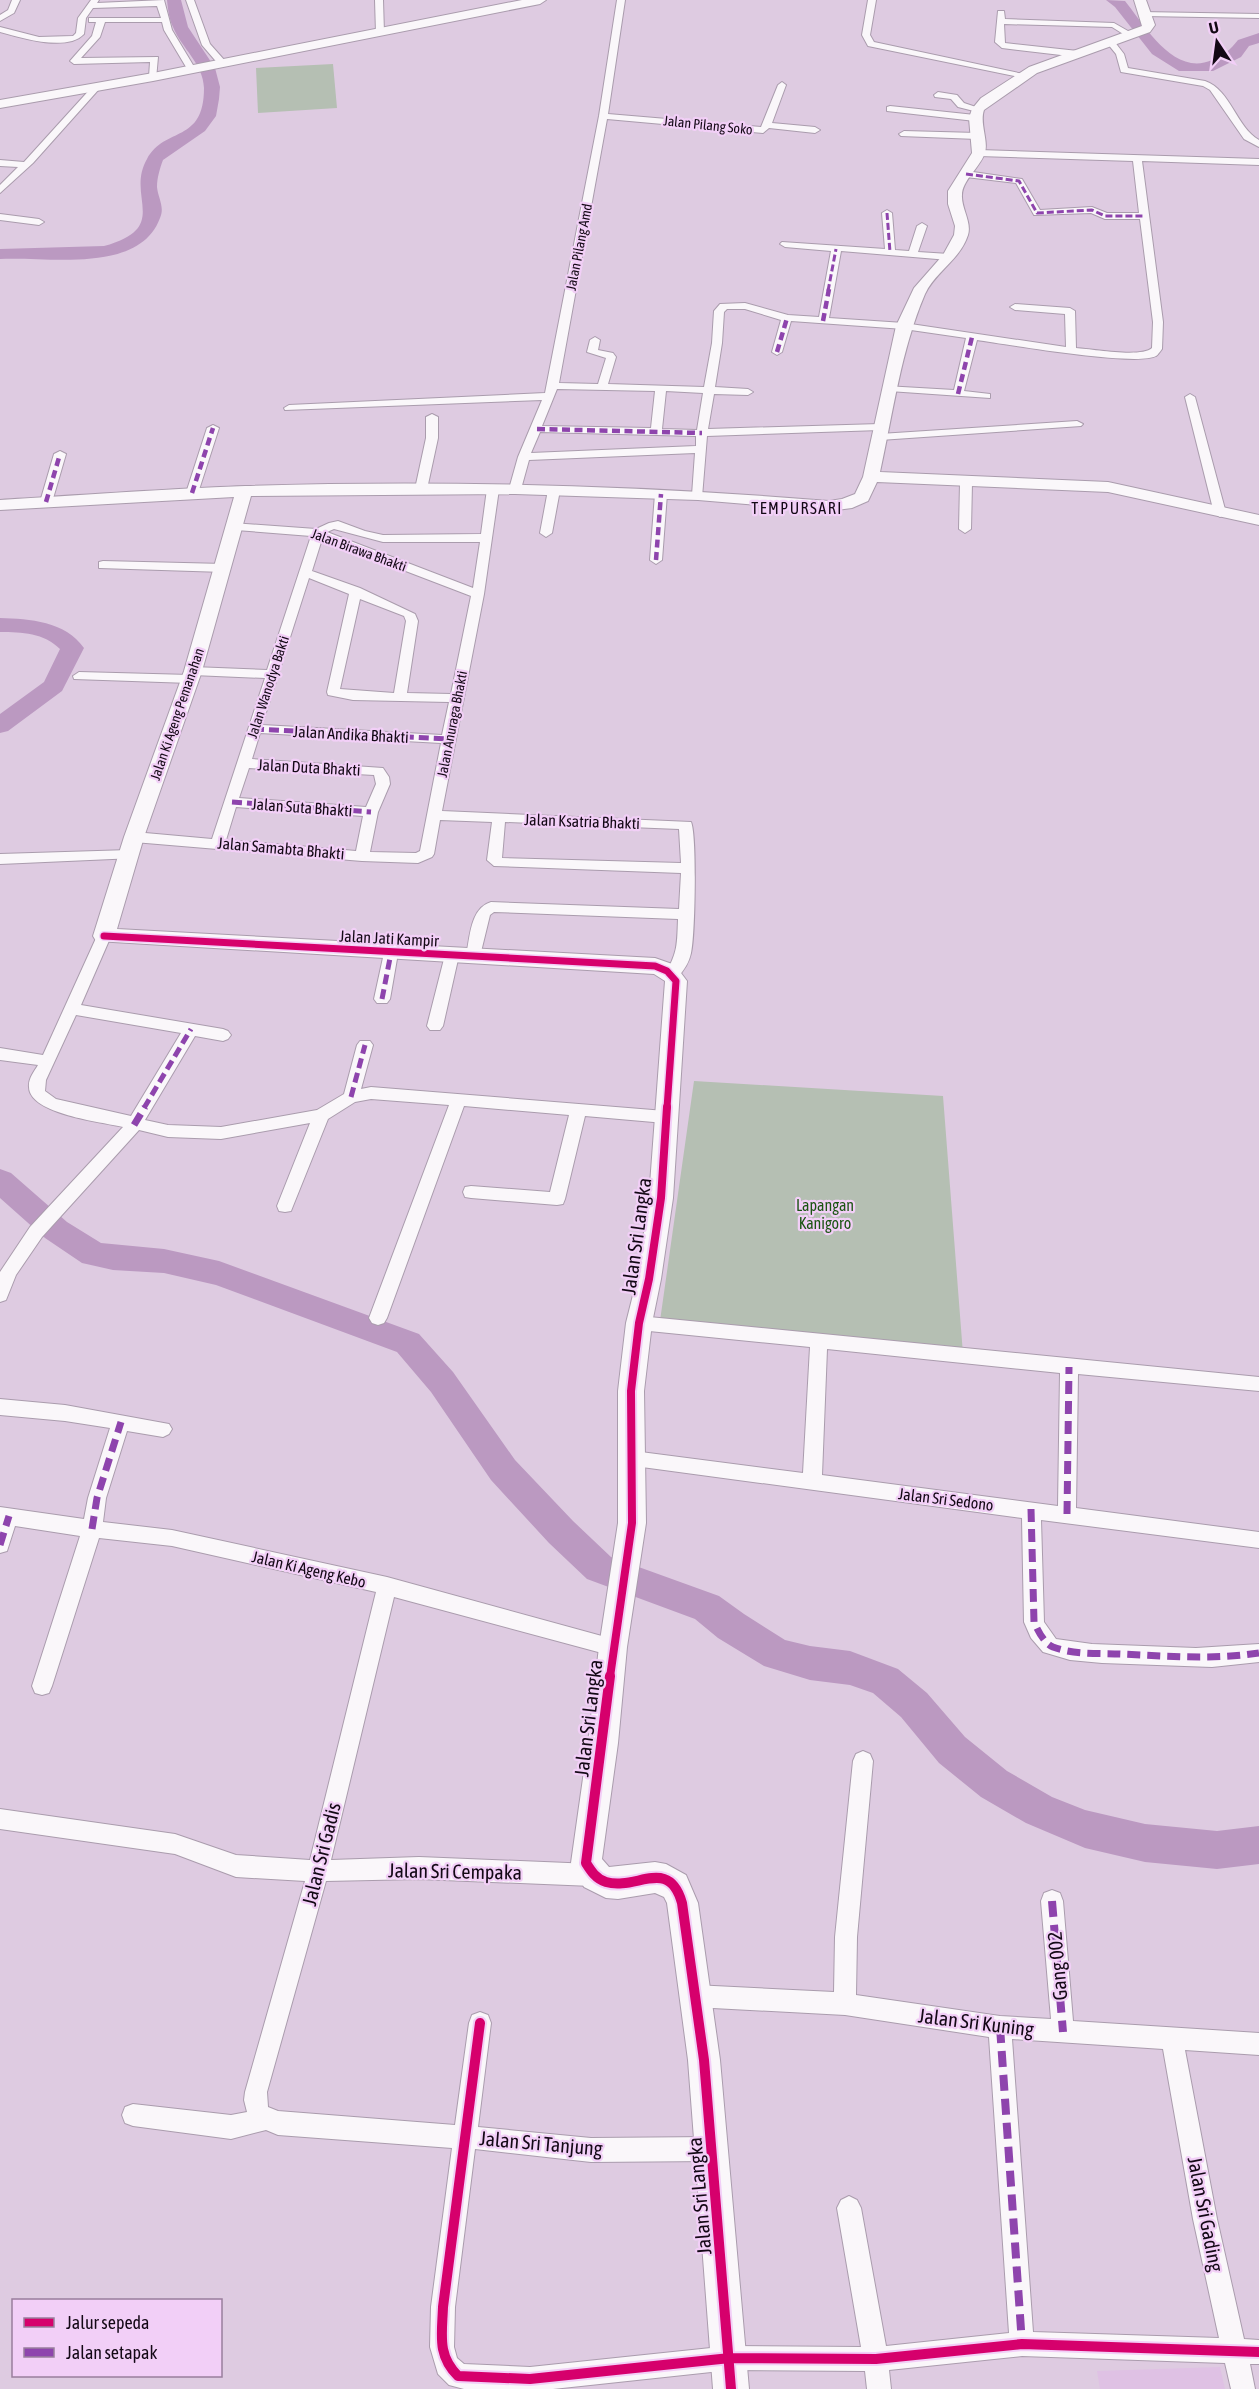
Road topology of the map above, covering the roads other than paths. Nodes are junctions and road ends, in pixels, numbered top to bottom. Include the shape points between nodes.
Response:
1 (16, 0) edge
2 (190, 0) edge
3 (379, 0) edge
4 (540, 0) edge
5 (621, 0) edge
6 (872, 0) edge
7 (1140, 0) edge
8 (160, 2) edge
9 (93, 3) edge
10 (1144, 14) junction
11 (1259, 16) edge
12 (82, 18) junction
13 (0, 19) edge
14 (165, 20) junction
15 (101, 21) junction
16 (0, 29) edge
17 (1138, 32) junction
18 (380, 33) junction
19 (1111, 43) junction
20 (1078, 54) junction
21 (220, 64) junction
22 (196, 69) junction
23 (1024, 75) junction
24 (153, 77) junction
25 (782, 85) dead end
26 (96, 88) junction
27 (938, 95) dead end
28 (0, 104) edge
29 (890, 109) dead end
30 (926, 112) junction
31 (977, 113) junction
32 (603, 116) junction
33 (767, 125) junction
34 (815, 129) dead end
35 (903, 134) dead end
36 (921, 134) junction
37 (977, 136) junction
38 (1259, 144) edge
39 (979, 153) junction
40 (1137, 159) junction
41 (1259, 162) edge
42 (0, 163) edge
43 (26, 165) junction
44 (966, 174) junction
45 (0, 190) edge
46 (887, 213) dead end
47 (1144, 216) junction
48 (0, 217) edge
49 (39, 222) dead end
50 (922, 226) dead end
51 (785, 244) dead end
52 (836, 249) junction
53 (890, 252) junction
54 (913, 253) junction
55 (950, 257) junction
56 (733, 295) dead end
57 (724, 306) junction
58 (1015, 307) dead end
59 (788, 318) junction
60 (823, 321) junction
61 (904, 326) junction
62 (972, 337) junction
63 (595, 340) dead end
64 (1071, 351) junction
65 (777, 352) dead end
66 (602, 387) junction
67 (661, 388) junction
68 (889, 388) junction
69 (710, 389) junction
70 (552, 391) junction
71 (748, 392) dead end
72 (958, 394) junction
73 (986, 396) dead end
74 (1190, 397) dead end
75 (289, 408) dead end
76 (432, 417) dead end
77 (1077, 424) dead end
78 (213, 428) dead end
79 (537, 429) junction
80 (656, 432) junction
81 (880, 432) junction
82 (702, 433) junction
83 (701, 449) junction
84 (60, 454) dead end
85 (524, 457) junction
86 (871, 477) junction
87 (966, 483) junction
88 (421, 489) junction
89 (493, 489) junction
90 (515, 489) junction
91 (554, 490) junction
92 (244, 491) junction
93 (192, 493) junction
94 (661, 494) junction
95 (698, 495) junction
96 (46, 502) junction
97 (0, 505) edge
98 (1220, 513) junction
99 (1259, 520) edge
100 (236, 526) junction
101 (965, 530) dead end
102 (318, 532) junction
103 (546, 533) dead end
104 (485, 538) junction
105 (656, 560) dead end
106 (104, 565) dead end
107 (224, 568) junction
108 (303, 572) junction
109 (356, 591) junction
110 (478, 594) junction
111 (272, 674) junction
112 (192, 675) junction
113 (79, 676) dead end
114 (400, 698) junction
115 (456, 698) junction
116 (254, 729) junction
117 (448, 739) junction
118 (244, 763) junction
119 (232, 802) junction
120 (371, 812) junction
121 (435, 815) junction
122 (499, 818) junction
123 (218, 842) junction
124 (132, 846) junction
125 (427, 854) joint
126 (362, 856) junction
127 (0, 859) edge
128 (688, 868) junction
129 (686, 914) junction
130 (104, 936) junction
131 (391, 953) junction
132 (463, 956) junction
133 (672, 974) junction
134 (382, 999) dead end
135 (71, 1009) junction
136 (435, 1026) dead end
137 (191, 1029) junction
138 (223, 1035) dead end
139 (365, 1045) dead end
140 (0, 1054) edge
141 (48, 1061) junction
142 (351, 1097) junction
143 (458, 1101) junction
144 (578, 1111) junction
145 (321, 1115) junction
146 (665, 1117) junction
147 (134, 1125) junction
148 (471, 1192) dead end
149 (285, 1206) dead end
150 (0, 1295) edge
151 (378, 1318) dead end
152 (639, 1323) junction
153 (819, 1339) junction
154 (1069, 1367) junction
155 (1259, 1384) edge
156 (0, 1407) edge
157 (121, 1422) junction
158 (163, 1429) dead end
159 (633, 1459) junction
160 (812, 1482) junction
161 (1031, 1509) junction
162 (1067, 1514) junction
163 (5, 1516) edge
164 (92, 1529) junction
165 (1259, 1540) edge
166 (0, 1545) edge
167 (387, 1587) junction
168 (613, 1647) junction
169 (1259, 1653) edge
170 (42, 1686) dead end
171 (863, 1761) dead end
172 (0, 1819) edge
173 (318, 1871) junction
174 (592, 1875) junction
175 (1052, 1901) dead end
176 (694, 1996) junction
177 (845, 2004) junction
178 (480, 2023) dead end
179 (1000, 2027) junction
180 (1063, 2032) junction
181 (1172, 2039) junction
182 (1259, 2044) edge
183 (133, 2115) dead end
184 (264, 2119) junction
185 (467, 2137) junction
186 (712, 2149) junction
187 (849, 2208) dead end
188 (1022, 2344) junction
189 (1234, 2349) junction
190 (1259, 2352) edge
191 (876, 2359) junction
192 (731, 2374) edge
193 (879, 2389) edge
194 (1243, 2389) edge

1 - 13 street
2 - 21 street via 206,45
3 - 18 street
4 - 18 street
5 - 32 street, Jalan Pilang Amd
6 - 23 street via 866,35 871,44
7 - 10 street
8 - 9 street
8 - 14 street
9 - 12 street
10 - 11 street via 1245,11
10 - 17 street via 1149,25
12 - 15 street
12 - 16 street via 79,35 72,39 39,40
14 - 15 street
14 - 22 street via 173,41
15 - 24 street via 96,37 74,61 156,59
17 - 19 street
17 - 20 street via 1114,25 1001,17 1002,45
18 - 21 street
19 - 20 street
19 - 38 street via 1120,54 1124,70 1209,86 1247,136
20 - 23 street
21 - 22 street
22 - 24 street
23 - 31 street
24 - 26 street
25 - 33 street, Jalan Pilang Soko
26 - 28 street
26 - 43 street
27 - 31 street via 954,97
29 - 30 street
30 - 31 street
30 - 36 street
31 - 37 street
32 - 33 street, Jalan Pilang Soko via 759,130
32 - 70 street, Jalan Pilang Amd
33 - 34 street
35 - 36 street
36 - 37 street
37 - 39 street
39 - 40 street
39 - 44 street
40 - 41 street
40 - 47 street
42 - 43 street
43 - 45 street
44 - 47 street via 1019,181 1037,213 1092,210 1105,216
44 - 55 street via 956,191 961,235
46 - 53 street
47 - 64 street via 1158,322 1155,352 1138,356
48 - 49 street
50 - 54 street
51 - 52 street
52 - 53 street
52 - 60 street
53 - 54 street
54 - 55 street
55 - 61 street via 921,288
56 - 57 street
57 - 59 street via 745,306
57 - 69 street via 719,311
58 - 64 street via 1070,311
59 - 60 street
59 - 65 street
60 - 61 street
61 - 62 street
61 - 68 street
62 - 64 street
62 - 72 street
63 - 66 street via 592,352 611,356
66 - 67 street
66 - 70 street
67 - 69 street
67 - 80 street
68 - 72 street
68 - 81 street
69 - 71 street
69 - 82 street
70 - 75 street
70 - 79 street, Jalan Pilang Amd
72 - 73 street
74 - 98 street
76 - 88 street via 432,438
77 - 81 street
78 - 93 street
79 - 80 street
79 - 85 street, Jalan Pilang Amd
80 - 82 street
81 - 82 street
81 - 86 street
82 - 83 street
83 - 85 street
83 - 95 street
84 - 96 street
85 - 90 street, Jalan Pilang Amd
86 - 87 street
86 - 95 street via 862,497 841,505
87 - 98 street via 1108,487
87 - 101 street
88 - 89 street
88 - 92 street
89 - 90 street
89 - 104 street, Jalan Anuraga Bhakti
90 - 91 street
91 - 94 street
91 - 103 street
92 - 93 street
92 - 100 street, Jalan Ki Ageng Pemanahan
93 - 96 street
94 - 95 street
94 - 105 street
96 - 97 street
98 - 99 street
100 - 102 street, Jalan Birawa Bhakti
100 - 107 street, Jalan Ki Ageng Pemanahan
102 - 104 street via 335,524 375,537
102 - 108 street, Jalan Wanodya Bakti
102 - 110 street, Jalan Birawa Bhakti
104 - 110 street, Jalan Anuraga Bhakti
106 - 107 street
107 - 112 street, Jalan Ki Ageng Pemanahan
108 - 109 street
108 - 111 street, Jalan Wanodya Bakti
109 - 114 street via 404,610 411,617
109 - 114 street via 332,691
110 - 115 street, Jalan Anuraga Bhakti
111 - 112 street
111 - 116 street, Jalan Wanodya Bakti
112 - 113 street
112 - 124 street, Jalan Ki Ageng Pemanahan
114 - 115 street
115 - 117 street, Jalan Anuraga Bhakti
116 - 117 street, Jalan Andika Bhakti
116 - 118 street, Jalan Wanodya Bakti
117 - 121 street, Jalan Anuraga Bhakti
118 - 119 street, Jalan Wanodya Bakti
118 - 120 street, Jalan Duta Bhakti via 375,770 383,780
119 - 120 street, Jalan Suta Bhakti
119 - 123 street, Jalan Wanodya Bakti
120 - 126 street
121 - 122 street, Jalan Ksatria Bhakti
121 - 125 street, Jalan Anuraga Bhakti
122 - 128 street, Jalan Ksatria Bhakti via 686,825
122 - 128 street via 494,860 499,863
123 - 124 street, Jalan Samabta Bhakti
123 - 126 street, Jalan Samabta Bhakti
124 - 127 street, Jalan Samabta Bhakti
124 - 130 street, Jalan Ki Ageng Pemanahan
125 - 126 street, Jalan Samabta Bhakti via 418,858
128 - 129 street, Jalan Ksatria Bhakti
129 - 132 street via 490,907 483,913
129 - 133 street, Jalan Ksatria Bhakti via 682,960
130 - 131 street, Jalan Jati Kampir
130 - 135 street
131 - 132 street, Jalan Jati Kampir
131 - 134 street
132 - 133 street, Jalan Jati Kampir via 655,966
132 - 136 street
133 - 146 street, Jalan Sri Langka via 677,988
135 - 137 street
135 - 141 street
137 - 138 street
137 - 147 street
139 - 142 street
140 - 141 street
141 - 147 street via 37,1081 36,1090 41,1098
142 - 143 street via 383,1093
142 - 145 street
143 - 144 street
143 - 151 street
144 - 146 street
144 - 148 street via 557,1199
145 - 147 street via 220,1132 168,1131
145 - 149 street
146 - 152 street, Jalan Sri Langka via 658,1218
147 - 150 street via 36,1232 9,1272
152 - 153 street
152 - 159 street, Jalan Sri Langka via 631,1391
153 - 154 street
153 - 160 street
154 - 155 street
154 - 162 street
156 - 157 street
157 - 158 street
157 - 164 street via 97,1498
159 - 160 street, Jalan Sri Sedono
159 - 168 street, Jalan Sri Langka via 632,1523
160 - 161 street, Jalan Sri Sedono
161 - 162 street, Jalan Sri Sedono
161 - 169 street via 1034,1622 1050,1646 1097,1653 1184,1657
162 - 165 street, Jalan Sri Sedono
163 - 164 street, Jalan Ki Ageng Kebo
163 - 166 street
164 - 167 street, Jalan Ki Ageng Kebo via 172,1538
164 - 170 street
167 - 168 street, Jalan Ki Ageng Kebo
167 - 173 street, Jalan Sri Gadis
168 - 174 street, Jalan Sri Langka via 586,1849 586,1863
171 - 177 street via 846,1937
172 - 173 street, Jalan Sri Cempaka via 176,1844 236,1866
173 - 174 street, Jalan Sri Cempaka via 419,1868
173 - 184 street, Jalan Sri Gadis via 256,2092 257,2110
174 - 176 street, Jalan Sri Langka via 617,1884 657,1878 676,1886 684,1909
175 - 180 street, Gang 002
176 - 177 street, Jalan Sri Kuning
176 - 186 street, Jalan Sri Langka
177 - 179 street, Jalan Sri Kuning
178 - 185 street
179 - 180 street, Jalan Sri Kuning
179 - 188 street
180 - 181 street, Jalan Sri Kuning
181 - 182 street, Jalan Sri Kuning
181 - 189 street, Jalan Sri Gading
183 - 184 street via 231,2127
184 - 185 street, Jalan Sri Tanjung via 376,2132
185 - 186 street, Jalan Sri Tanjung via 591,2150
185 - 192 street via 443,2307 442,2347 447,2365 458,2376 530,2379
186 - 192 street, Jalan Sri Langka
187 - 191 street
188 - 189 street
188 - 191 street
189 - 190 street
189 - 194 street, Jalan Sri Gading
191 - 192 street
191 - 193 street

